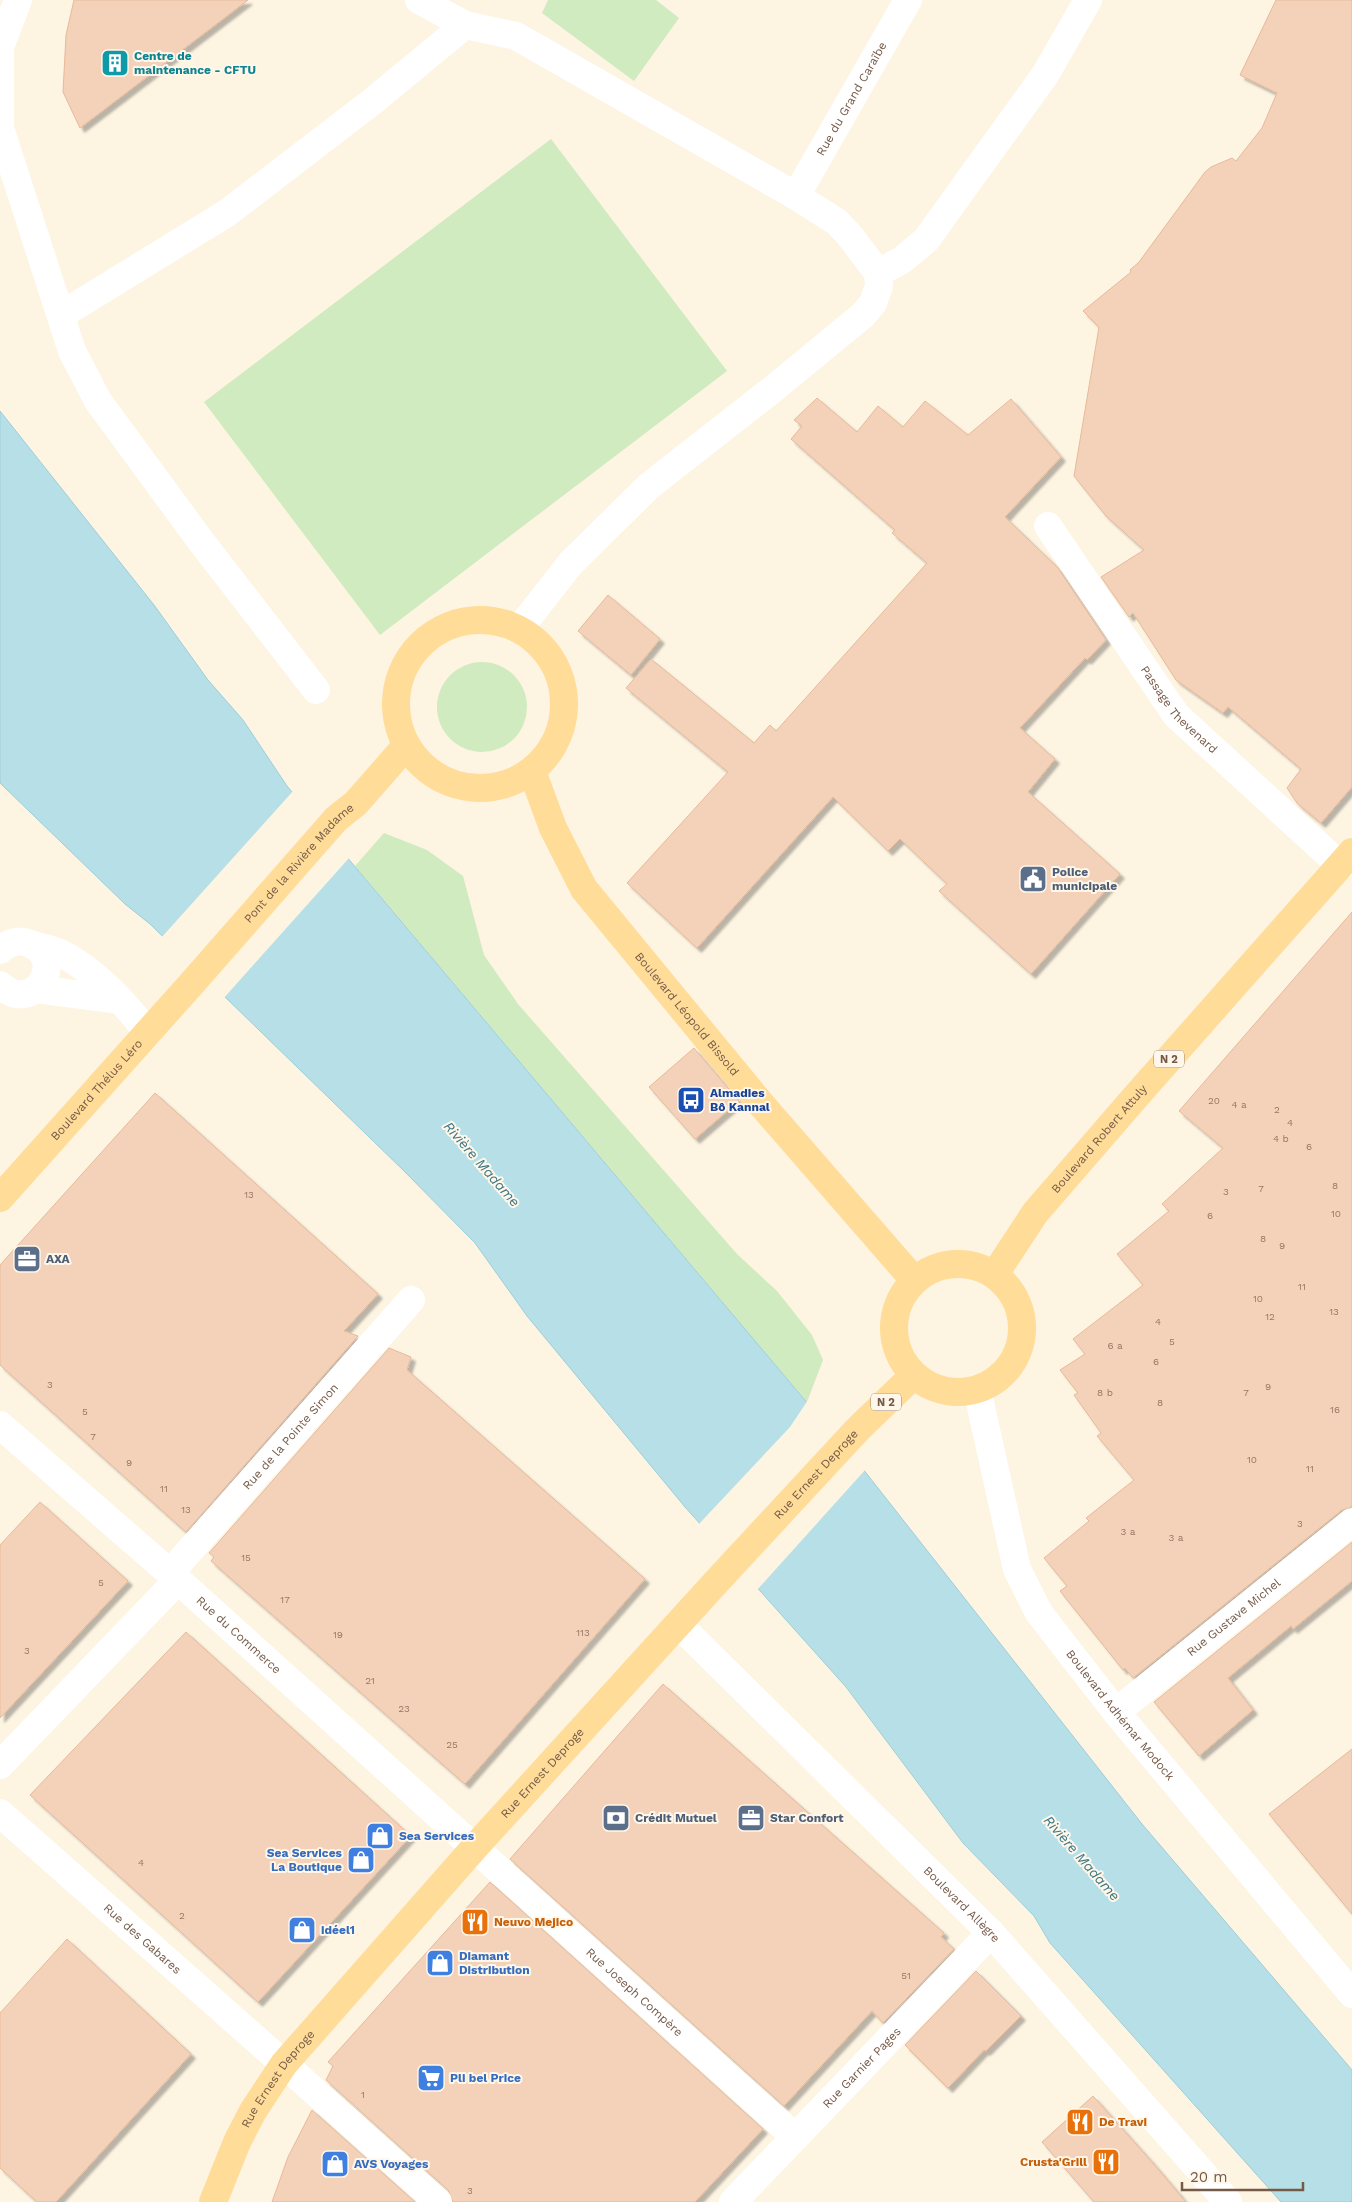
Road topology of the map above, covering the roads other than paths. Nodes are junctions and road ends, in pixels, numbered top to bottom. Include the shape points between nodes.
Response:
1 (18, 0) edge
2 (419, 0) edge
3 (908, 0) edge
4 (1088, 0) edge
5 (466, 25) junction
6 (796, 196) junction
7 (878, 273) junction
8 (61, 315) junction
9 (1048, 526) dead end
10 (520, 628) junction
11 (316, 690) dead end
12 (406, 746) junction
13 (532, 771) junction
14 (1346, 859) edge
15 (34, 945) junction
16 (0, 950) edge
17 (193, 982) joint
18 (0, 985) edge
19 (36, 989) junction
20 (120, 1000) junction
21 (148, 1033) junction
22 (0, 1198) edge
23 (995, 1274) junction
24 (914, 1280) junction
25 (411, 1300) dead end
26 (914, 1375) junction
27 (977, 1389) junction
28 (0, 1425) edge
29 (1352, 1522) edge
30 (174, 1576) junction
31 (678, 1624) junction
32 (1116, 1712) junction
33 (0, 1765) edge
34 (0, 1813) edge
35 (475, 1847) junction
36 (991, 1933) junction
37 (1352, 1994) edge
38 (284, 2064) junction
39 (794, 2137) junction
40 (213, 2202) edge
41 (438, 2202) edge
42 (733, 2202) edge
43 (1228, 2202) edge

1 - 8 street via 0,47 0,128
2 - 5 street
3 - 6 street, Rue du Grand Caraïbe
4 - 7 street via 1045,75 926,240 902,260
5 - 6 street via 516,36
5 - 8 street via 227,213
6 - 7 street via 836,222
7 - 10 street via 879,286 874,303 863,316 649,486 570,564
8 - 11 street via 72,351 98,401
9 - 14 street, Passage Thevenard via 1176,715
10 - 12 main road via 495,620 468,620 442,628 420,645 404,667 396,693 397,720
10 - 13 main road via 542,645 558,667 565,693 563,722 552,749
12 - 13 main road via 423,767 448,782 477,788 506,785
12 - 17 main road, Pont de la Rivière Madame via 356,803 336,819
13 - 24 main road, Boulevard Léopold Bissold via 553,828 584,889 761,1104
14 - 23 main road, Boulevard Robert Attuly / N 2 via 1035,1213
15 - 16 street via 16,941
15 - 19 street via 47,966 46,975
15 - 20 street via 59,953 83,967
17 - 21 main road, Boulevard Thélus Léro
18 - 19 street via 12,994 20,995
19 - 20 street
20 - 21 street
21 - 22 main road, Boulevard Thélus Léro
23 - 24 main road via 962,1262 944,1264
23 - 27 main road via 1009,1288 1019,1306 1023,1326 1020,1346 1011,1365 996,1380
24 - 26 main road via 901,1297 894,1317 894,1338 901,1358
25 - 30 street, Rue de la Pointe Simon
26 - 27 main road via 944,1391
26 - 31 main road, Rue Ernest Deproge / N 2 via 858,1429
27 - 32 street, Boulevard Adhémar Modock via 1017,1570 1039,1613
28 - 30 street, Rue du Commerce
29 - 32 street, Rue Gustave Michel
30 - 33 street, Rue de la Pointe Simon
30 - 35 street, Rue du Commerce
31 - 35 main road, Rue Ernest Deproge
31 - 36 street, Boulevard Allègre
32 - 37 street, Boulevard Adhémar Modock
34 - 38 street, Rue des Gabares
35 - 38 main road, Rue Ernest Deproge
35 - 39 street, Rue Joseph Compère
36 - 39 street, Rue Garnier Pages
36 - 43 street, Boulevard Allègre
38 - 40 main road, Rue Ernest Deproge via 253,2110
38 - 41 street, Rue des Gabares
39 - 42 street, Rue Garnier Pages

